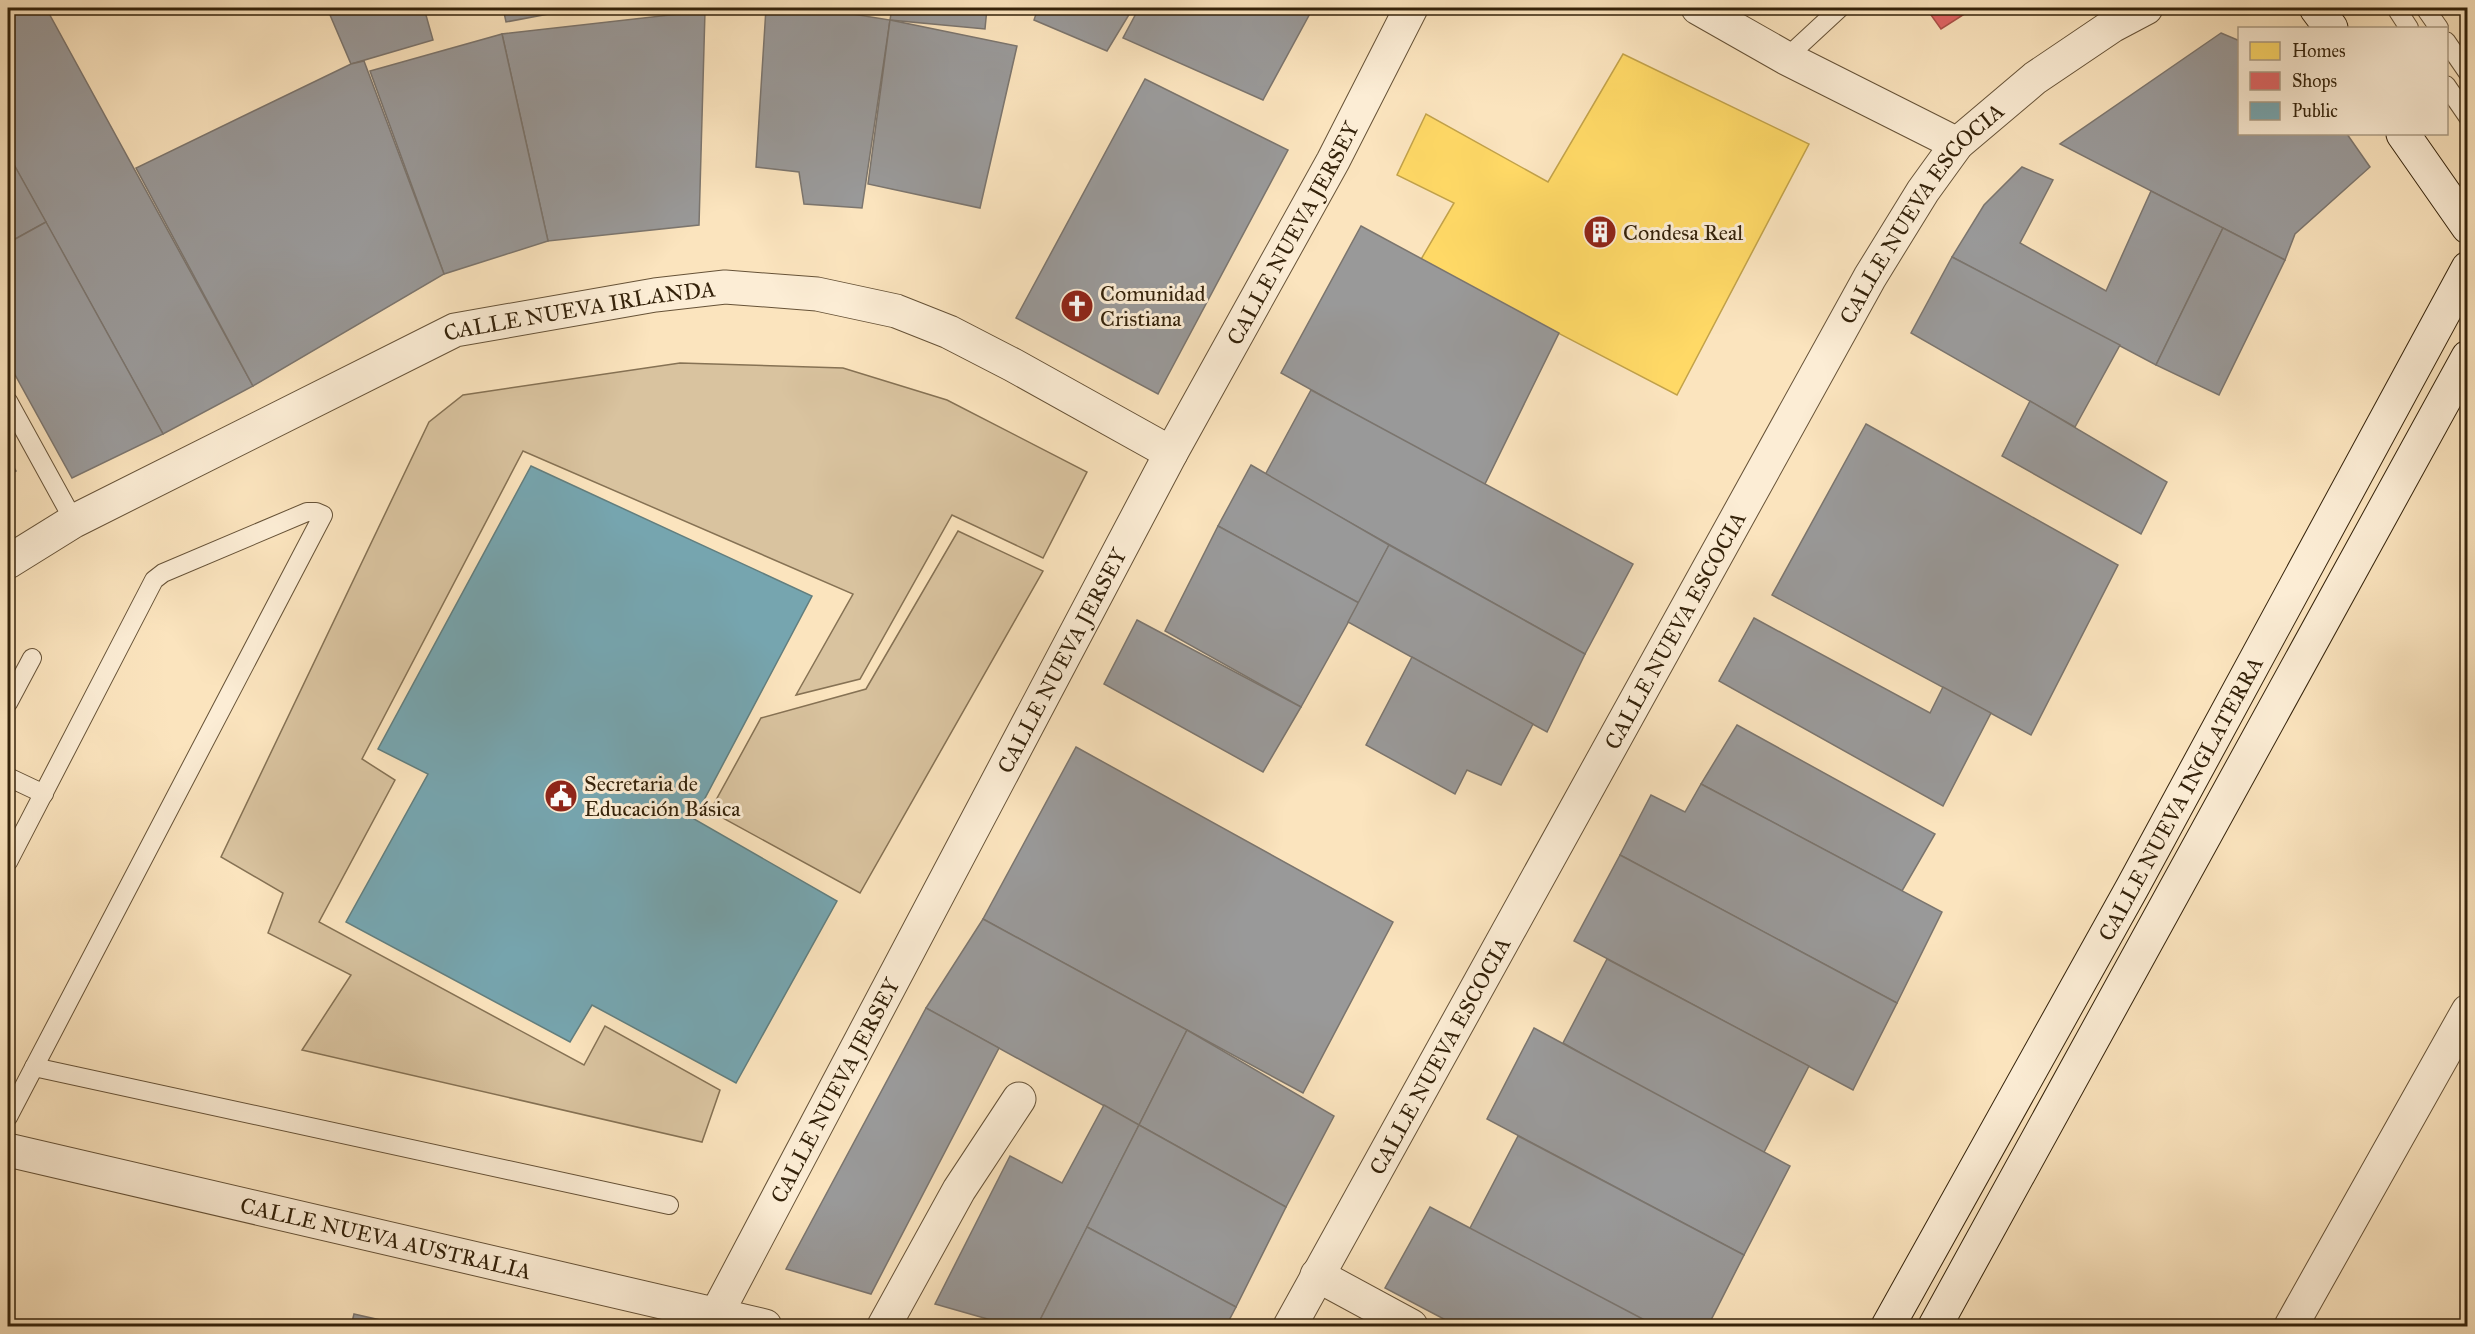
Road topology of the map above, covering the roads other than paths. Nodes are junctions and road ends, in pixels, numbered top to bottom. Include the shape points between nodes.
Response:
1 (1410, 8) edge
2 (1698, 8) edge
3 (1840, 8) edge
4 (2146, 8) edge
5 (2316, 8) edge
6 (2396, 8) edge
7 (2425, 8) edge
8 (2330, 27) edge
9 (2408, 27) edge
10 (2438, 27) edge
11 (2448, 44) edge
12 (1786, 57) junction
13 (2468, 73) edge
14 (2448, 88) edge
15 (2468, 117) edge
16 (2404, 135) edge
17 (1957, 144) junction
18 (2468, 227) edge
19 (2468, 268) edge
20 (2468, 357) edge
21 (8, 401) edge
22 (1170, 453) junction
23 (74, 521) junction
24 (8, 562) edge
25 (32, 658) dead end
26 (8, 703) edge
27 (8, 777) edge
28 (44, 794) junction
29 (8, 862) edge
30 (2468, 1011) edge
31 (34, 1067) junction
32 (1018, 1099) dead end
33 (8, 1116) edge
34 (8, 1150) edge
35 (669, 1205) dead end
36 (1317, 1275) junction
37 (716, 1315) junction
38 (765, 1326) edge
39 (884, 1326) edge
40 (1290, 1326) edge
41 (1411, 1326) edge
42 (1888, 1326) edge
43 (1935, 1326) edge
44 (2291, 1326) edge

1 - 22 street, CALLE NUEVA JERSEY via 1332,161
2 - 12 street
3 - 12 lane
4 - 17 street, CALLE NUEVA ESCOCIA via 2035,78
5 - 8 street
6 - 9 lane
7 - 10 lane
11 - 13 lane
12 - 17 street
14 - 15 lane
16 - 18 street
17 - 36 street, CALLE NUEVA ESCOCIA via 1870,277
19 - 42 street, CALLE NUEVA INGLATERRA via 2132,888
20 - 43 street, CALLE NUEVA INGLATERRA
21 - 23 lane
22 - 23 street, CALLE NUEVA IRLANDA via 949,332 896,312 817,294 725,287 655,295 455,330
22 - 37 street, CALLE NUEVA JERSEY
23 - 24 street, CALLE NUEVA IRLANDA
25 - 26 lane
27 - 28 lane
28 - 29 lane
28 - 31 lane via 159,575 307,512 323,515
30 - 44 street
31 - 33 lane
31 - 35 lane
32 - 39 street via 959,1190
34 - 37 street, CALLE NUEVA AUSTRALIA
36 - 40 street, CALLE NUEVA ESCOCIA
36 - 41 street
37 - 38 street, CALLE NUEVA AUSTRALIA

